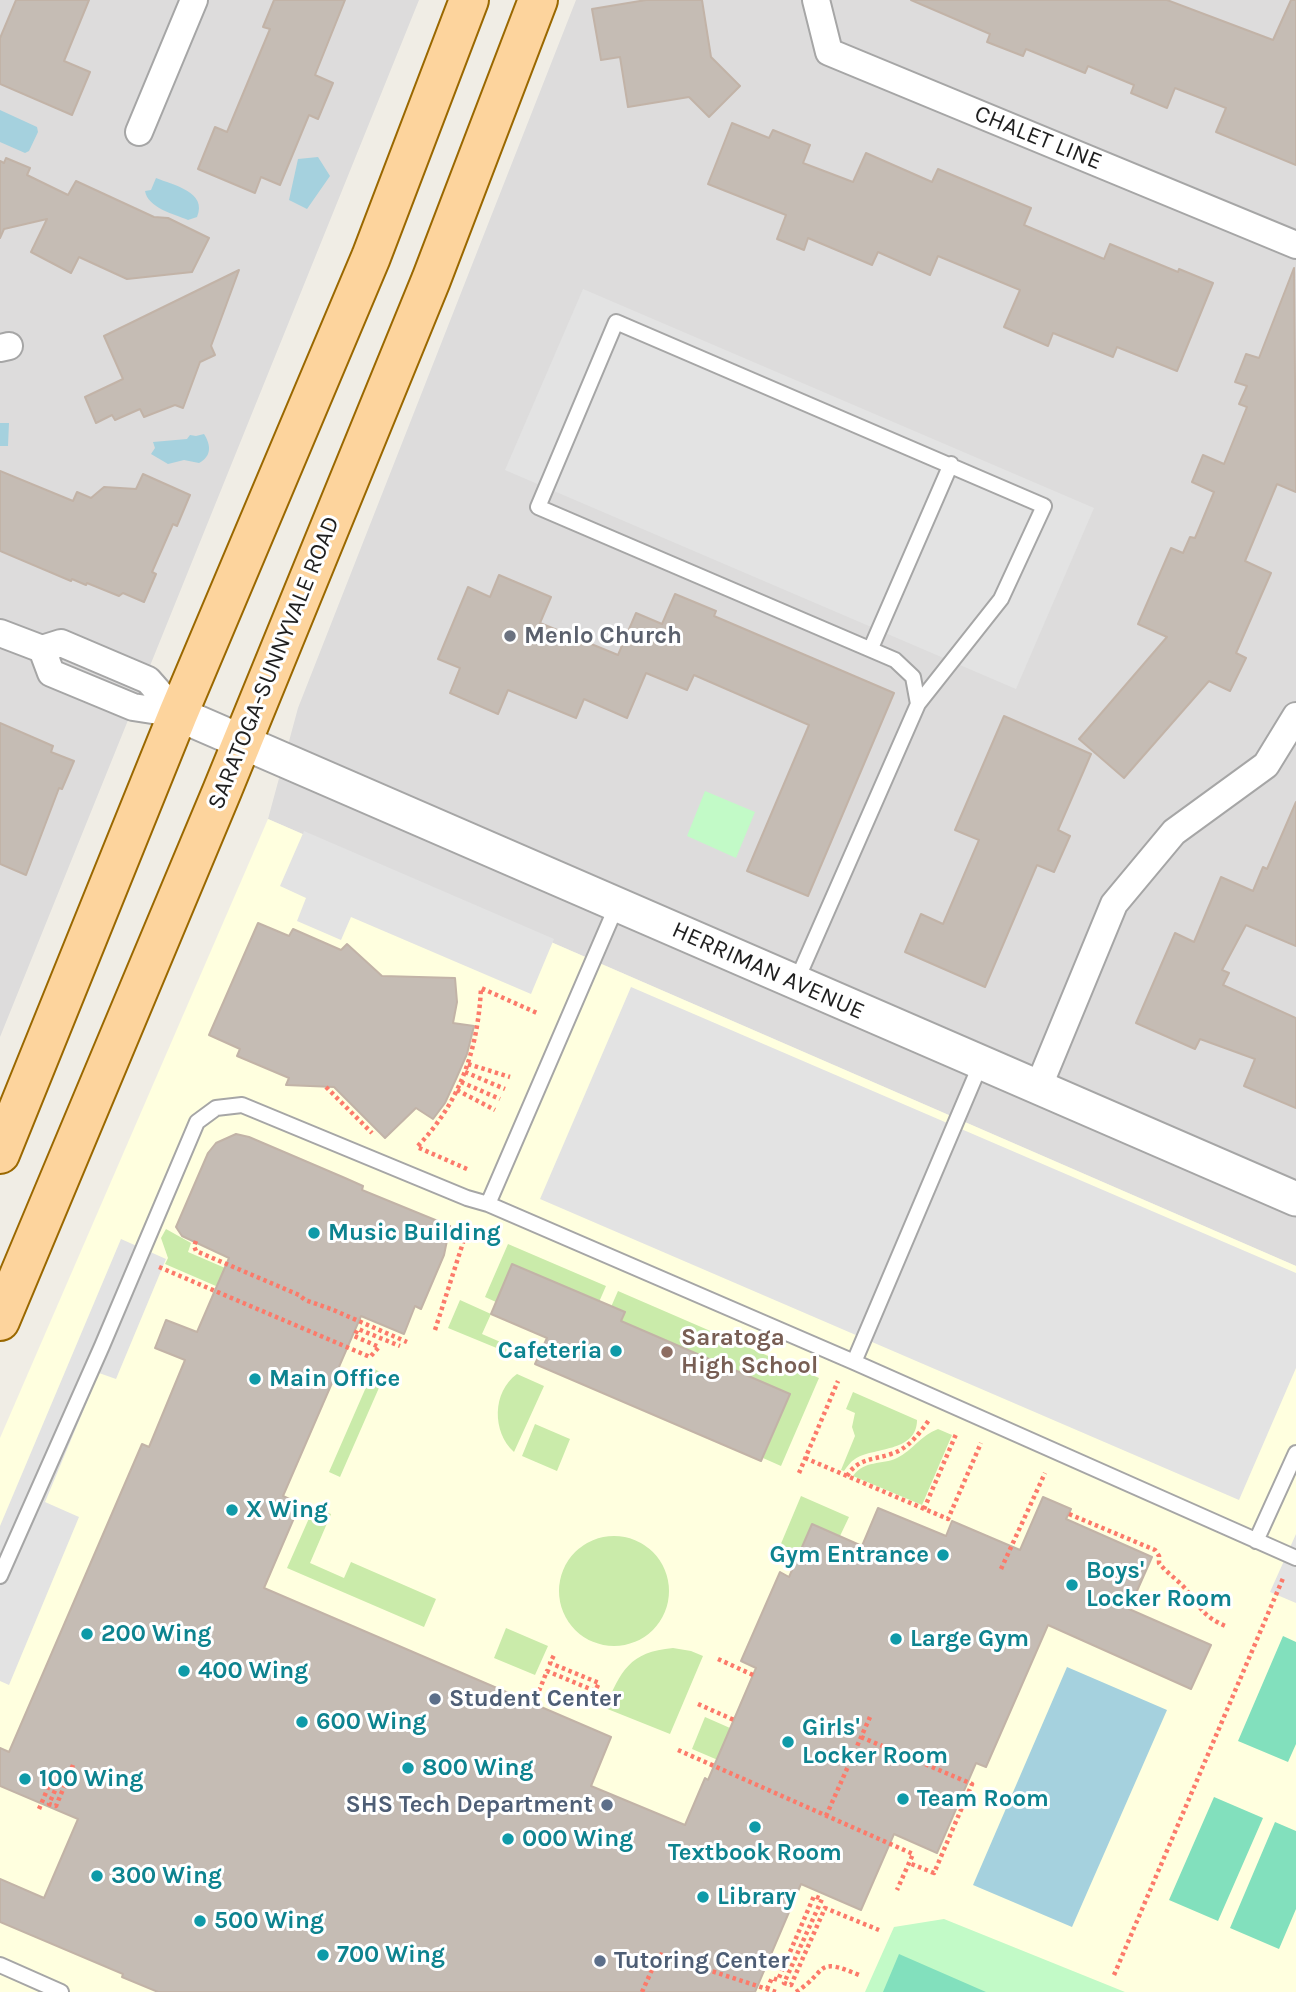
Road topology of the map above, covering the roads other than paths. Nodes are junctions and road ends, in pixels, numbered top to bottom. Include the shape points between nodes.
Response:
1 (194, 0) edge
2 (469, 0) edge
3 (538, 0) edge
4 (816, 0) edge
5 (139, 132) dead end
6 (1296, 245) edge
7 (951, 464) junction
8 (0, 633) edge
9 (871, 649) junction
10 (918, 704) junction
11 (178, 714) junction
12 (1296, 716) edge
13 (242, 741) junction
14 (617, 905) junction
15 (796, 983) junction
16 (981, 1063) junction
17 (1038, 1088) junction
18 (0, 1154) edge
19 (1296, 1199) edge
20 (488, 1203) junction
21 (0, 1321) edge
22 (854, 1362) junction
23 (1296, 1453) edge
24 (1256, 1541) junction
25 (1296, 1559) edge
26 (0, 1576) edge
27 (0, 1965) edge
28 (61, 1992) edge

1 - 5 street
2 - 11 main road via 371,257
3 - 13 main road, SARATOGA-SUNNYVALE ROAD via 431,280
4 - 6 street, CHALET LINE via 829,52
7 - 9 lane
7 - 9 lane via 616,321 538,507
7 - 10 lane via 1044,506 1001,599
8 - 11 street via 42,649 61,643 148,680
9 - 10 lane via 895,660 913,677
10 - 15 lane
11 - 13 street, HERRIMAN AVENUE
11 - 18 main road
12 - 17 street via 1266,765 1174,832 1114,904
13 - 14 street, HERRIMAN AVENUE
13 - 21 main road, SARATOGA-SUNNYVALE ROAD
14 - 15 street, HERRIMAN AVENUE
14 - 20 lane
15 - 16 street, HERRIMAN AVENUE
16 - 17 street, HERRIMAN AVENUE
16 - 22 lane
17 - 19 street, HERRIMAN AVENUE
20 - 22 lane
20 - 26 lane via 242,1105 216,1108 197,1122
22 - 24 lane
23 - 24 lane
24 - 25 lane
27 - 28 lane

